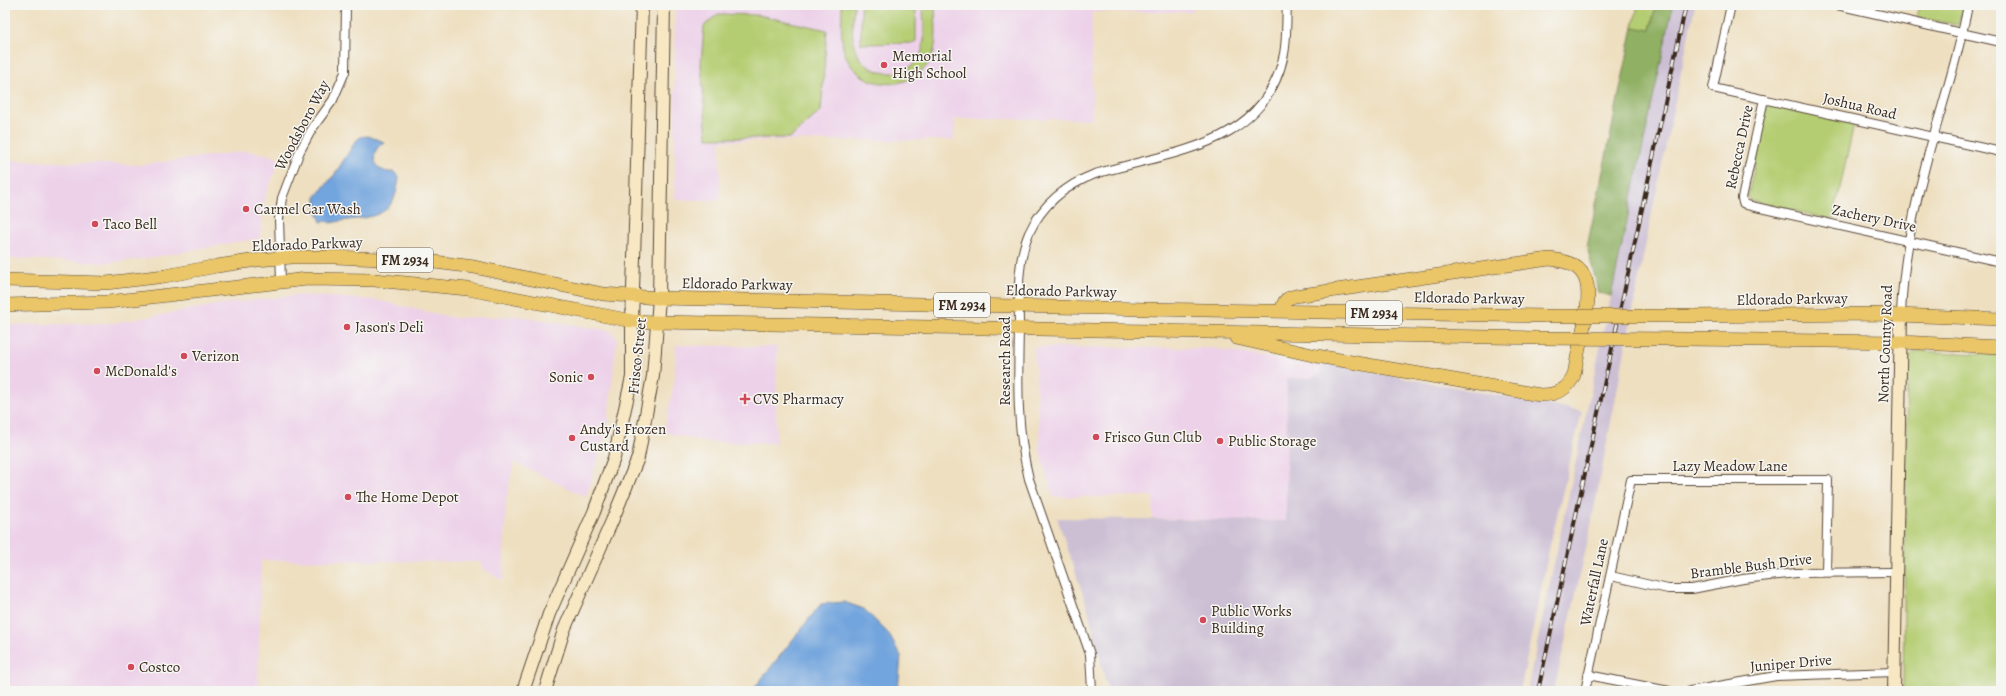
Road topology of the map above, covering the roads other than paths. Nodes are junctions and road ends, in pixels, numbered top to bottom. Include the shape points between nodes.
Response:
1 (346, 5) edge
2 (642, 5) edge
3 (664, 5) edge
4 (1287, 5) edge
5 (1731, 5) edge
6 (1837, 5) edge
7 (1968, 5) edge
8 (642, 32) junction
9 (663, 32) junction
10 (1962, 33) junction
11 (2001, 42) edge
12 (1764, 99) junction
13 (1934, 137) junction
14 (2001, 152) edge
15 (1742, 200) joint
16 (1909, 240) junction
17 (280, 258) junction
18 (2001, 262) edge
19 (474, 267) junction
20 (5, 280) edge
21 (136, 280) junction
22 (281, 281) junction
23 (468, 289) junction
24 (633, 297) junction
25 (659, 298) junction
26 (139, 299) junction
27 (842, 302) junction
28 (5, 304) edge
29 (1018, 306) junction
30 (1282, 311) junction
31 (1901, 314) junction
32 (2001, 319) edge
33 (632, 320) junction
34 (657, 322) junction
35 (842, 324) junction
36 (1019, 328) junction
37 (1201, 331) junction
38 (1900, 342) junction
39 (2001, 347) edge
40 (1631, 480) joint
41 (1826, 572) junction
42 (1896, 572) junction
43 (1611, 576) junction
44 (1894, 672) junction
45 (1588, 675) junction
46 (523, 691) edge
47 (545, 691) edge
48 (1092, 691) edge
49 (1585, 691) edge
50 (1669, 691) edge
51 (1690, 691) edge
52 (1894, 691) edge

1 - 17 street, Woodsboro Way via 345,72 333,100 300,151 286,185 280,211
2 - 8 street, Frisco Street
3 - 9 street, Frisco Street
4 - 29 street, Research Road via 1286,46 1282,63 1272,87 1253,113 1236,128 1213,141 1094,174 1060,193 1043,211 1025,243 1020,267
5 - 12 street, Joshua Road via 1713,88
6 - 10 street
7 - 10 street, North County Road
8 - 9 street
8 - 24 street, Frisco Street
9 - 25 street, Frisco Street
10 - 11 street
10 - 13 street, North County Road
12 - 13 street, Joshua Road
12 - 15 street, Rebecca Drive
13 - 14 street, Joshua Road
13 - 16 street, North County Road
15 - 16 street, Zachery Drive via 1747,205
16 - 18 street, Zachery Drive
16 - 31 street, North County Road via 1903,276
17 - 19 main road, Eldorado Parkway / FM 2934 via 427,261
17 - 21 main road, Eldorado Parkway / FM 2934
17 - 22 street, Woodsboro Way
19 - 23 main road
19 - 24 main road, Eldorado Parkway / FM 2934 via 603,294
20 - 21 main road, Eldorado Parkway / FM 2934 via 66,283
21 - 26 main road
22 - 23 main road via 374,280
22 - 26 main road
23 - 33 main road
24 - 25 main road, Eldorado Parkway / FM 2934
24 - 33 street, Frisco Street
25 - 27 main road, Eldorado Parkway / FM 2934
25 - 34 street, Frisco Street
26 - 28 main road via 67,304
27 - 29 main road, Eldorado Parkway / FM 2934
27 - 35 main road
29 - 30 main road, Eldorado Parkway / FM 2934
29 - 36 street, Research Road
30 - 31 main road, Eldorado Parkway / FM 2934, bridge via 1546,316
30 - 37 main road via 1287,298 1295,296 1549,259 1574,264 1589,288 1574,375 1571,383 1552,395 1317,356
31 - 32 main road, Eldorado Parkway
31 - 38 street, North County Road
33 - 34 main road
33 - 46 street, Frisco Street via 632,377 614,458 594,512 549,614
34 - 35 main road
34 - 47 street, Frisco Street via 653,376 638,458 564,630
35 - 36 main road
36 - 37 main road
36 - 48 street, Research Road via 1017,392 1022,451 1028,479 1090,654
37 - 38 main road, bridge
38 - 39 main road
38 - 42 street, North County Road
40 - 41 street, Lazy Meadow Lane via 1828,480
40 - 43 street, Waterfall Lane
41 - 42 street, Bramble Bush Drive
41 - 43 street, Bramble Bush Drive via 1743,579 1692,589 1668,589
42 - 44 street, North County Road
43 - 45 street, Waterfall Lane
44 - 51 street, Juniper Drive via 1776,676
44 - 52 street, North County Road
45 - 49 street, Waterfall Lane
45 - 50 street

